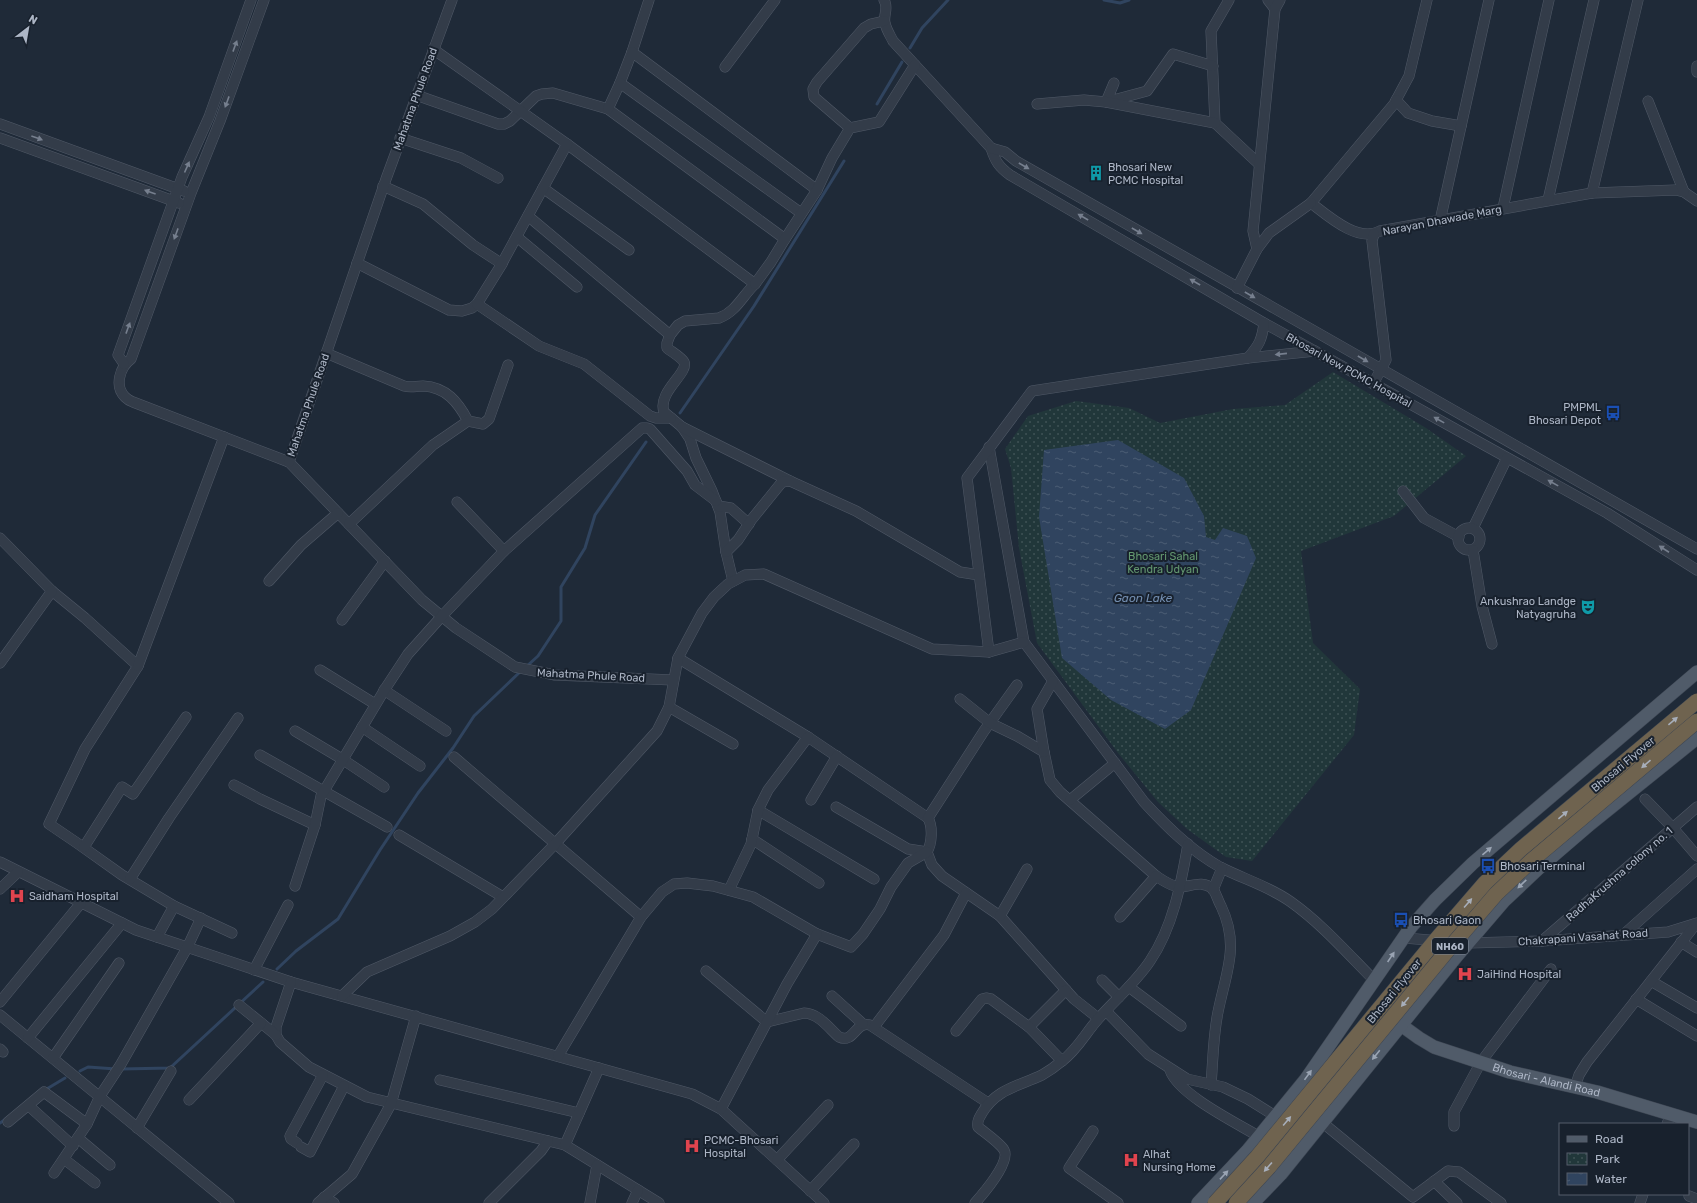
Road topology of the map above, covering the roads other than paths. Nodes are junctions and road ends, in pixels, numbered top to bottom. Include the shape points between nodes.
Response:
1 (251, 0) edge
2 (264, 0) edge
3 (452, 0) edge
4 (649, 0) edge
5 (775, 0) edge
6 (884, 0) edge
7 (1229, 0) edge
8 (1268, 0) edge
9 (1427, 0) edge
10 (1489, 0) edge
11 (1549, 0) edge
12 (1594, 0) edge
13 (1638, 0) edge
14 (1277, 5) edge
15 (884, 21) junction
16 (433, 49) junction
17 (632, 52) junction
18 (916, 65) junction
19 (1213, 66) junction
20 (1697, 66) edge
21 (725, 67) dead end
22 (1697, 72) edge
23 (620, 82) junction
24 (1114, 83) dead end
25 (416, 95) junction
26 (1396, 100) junction
27 (1648, 101) dead end
28 (1106, 102) junction
29 (1038, 104) dead end
30 (608, 109) junction
31 (520, 110) junction
32 (1215, 123) junction
33 (0, 124) edge
34 (1461, 126) junction
35 (850, 128) junction
36 (0, 138) edge
37 (400, 138) junction
38 (567, 144) junction
39 (991, 148) junction
40 (1259, 164) junction
41 (498, 178) dead end
42 (383, 186) junction
43 (543, 188) junction
44 (178, 189) junction
45 (817, 190) junction
46 (1684, 192) junction
47 (191, 193) junction
48 (1592, 193) junction
49 (1548, 200) junction
50 (174, 201) junction
51 (1697, 201) edge
52 (1311, 203) junction
53 (186, 206) junction
54 (1503, 208) junction
55 (801, 213) junction
56 (528, 216) junction
57 (1440, 221) junction
58 (1374, 234) junction
59 (516, 237) junction
60 (785, 239) junction
61 (1257, 249) junction
62 (629, 250) dead end
63 (357, 263) junction
64 (502, 264) junction
65 (755, 284) junction
66 (577, 287) dead end
67 (1237, 288) junction
68 (477, 304) junction
69 (1281, 313) junction
70 (1268, 325) junction
71 (1308, 328) junction
72 (670, 335) junction
73 (1300, 343) junction
74 (1315, 351) junction
75 (326, 352) junction
76 (1248, 358) junction
77 (124, 364) junction
78 (508, 365) dead end
79 (1381, 370) junction
80 (1373, 384) junction
81 (671, 418) junction
82 (468, 421) junction
83 (682, 427) junction
84 (224, 437) junction
85 (989, 447) junction
86 (1507, 458) junction
87 (289, 462) junction
88 (790, 480) junction
89 (1403, 491) dead end
90 (457, 502) dead end
91 (717, 503) junction
92 (338, 513) junction
93 (349, 524) junction
94 (748, 524) junction
95 (1473, 528) junction
96 (1459, 537) junction
97 (0, 538) edge
98 (1697, 549) edge
99 (1473, 550) junction
100 (504, 551) junction
101 (726, 552) junction
102 (385, 561) junction
103 (1697, 570) edge
104 (979, 575) junction
105 (269, 581) dead end
106 (734, 581) junction
107 (52, 591) junction
108 (442, 616) junction
109 (342, 620) dead end
110 (1024, 642) junction
111 (1492, 644) dead end
112 (989, 652) junction
113 (678, 658) junction
114 (0, 663) edge
115 (138, 666) junction
116 (320, 670) dead end
117 (1697, 672) edge
118 (673, 680) junction
119 (1053, 681) junction
120 (1017, 685) dead end
121 (384, 690) junction
122 (960, 699) dead end
123 (1697, 701) edge
124 (375, 704) junction
125 (669, 707) junction
126 (186, 717) dead end
127 (238, 718) dead end
128 (1697, 721) edge
129 (990, 723) junction
130 (362, 727) junction
131 (295, 731) dead end
132 (446, 731) dead end
133 (808, 738) junction
134 (1697, 738) edge
135 (733, 744) dead end
136 (1606, 750) junction
137 (1044, 752) junction
138 (260, 754) dead end
139 (837, 756) junction
140 (454, 757) dead end
141 (342, 759) junction
142 (1115, 763) junction
143 (420, 766) dead end
144 (234, 785) dead end
145 (1637, 786) junction
146 (384, 787) dead end
147 (324, 791) junction
148 (1645, 799) dead end
149 (811, 800) dead end
150 (1070, 800) junction
151 (836, 807) dead end
152 (1697, 807) edge
153 (758, 810) junction
154 (928, 818) junction
155 (315, 825) junction
156 (387, 828) dead end
157 (1672, 828) junction
158 (399, 835) dead end
159 (752, 839) junction
160 (555, 844) junction
161 (1188, 844) junction
162 (84, 847) junction
163 (927, 852) junction
164 (1697, 856) edge
165 (0, 862) edge
166 (1222, 868) junction
167 (1697, 868) edge
168 (1027, 870) dead end
169 (18, 872) junction
170 (1156, 876) junction
171 (874, 879) dead end
172 (130, 880) junction
173 (819, 883) dead end
174 (295, 886) dead end
175 (1180, 888) junction
176 (0, 889) edge
177 (729, 890) junction
178 (1213, 890) junction
179 (966, 893) junction
180 (503, 897) junction
181 (81, 903) junction
182 (288, 905) dead end
183 (174, 906) junction
184 (1000, 916) junction
185 (641, 917) junction
186 (1120, 917) dead end
187 (201, 918) junction
188 (122, 923) junction
189 (1697, 923) edge
190 (232, 933) dead end
191 (818, 934) junction
192 (1624, 935) junction
193 (157, 937) junction
194 (1404, 938) junction
195 (1542, 941) junction
196 (1682, 942) junction
197 (1467, 943) junction
198 (187, 948) junction
199 (1697, 952) edge
200 (119, 963) dead end
201 (1551, 969) dead end
202 (254, 970) junction
203 (706, 972) dead end
204 (1102, 980) dead end
205 (1651, 980) junction
206 (1375, 981) junction
207 (291, 982) junction
208 (1129, 987) junction
209 (1066, 990) junction
210 (342, 996) junction
211 (832, 996) dead end
212 (1119, 997) junction
213 (1636, 999) junction
214 (0, 1002) edge
215 (239, 1005) dead end
216 (1697, 1008) edge
217 (1106, 1011) junction
218 (0, 1015) edge
219 (416, 1016) junction
220 (1098, 1018) junction
221 (767, 1022) junction
222 (261, 1023) junction
223 (863, 1024) junction
224 (1401, 1025) junction
225 (1181, 1026) dead end
226 (1029, 1027) junction
227 (874, 1028) junction
228 (956, 1031) dead end
229 (276, 1035) junction
230 (1697, 1036) edge
231 (28, 1038) junction
232 (558, 1056) junction
233 (53, 1058) junction
234 (1062, 1061) junction
235 (1480, 1062) junction
236 (1169, 1067) junction
237 (599, 1068) junction
238 (171, 1071) dead end
239 (323, 1075) junction
240 (440, 1080) dead end
241 (1211, 1085) junction
242 (344, 1086) junction
243 (1575, 1087) junction
244 (100, 1096) junction
245 (189, 1100) dead end
246 (988, 1103) junction
247 (391, 1104) junction
248 (828, 1105) dead end
249 (29, 1106) junction
250 (721, 1109) junction
251 (579, 1113) junction
252 (1276, 1116) junction
253 (1669, 1119) edge
254 (8, 1122) dead end
255 (1697, 1122) edge
256 (1323, 1123) junction
257 (87, 1124) junction
258 (1454, 1126) dead end
259 (137, 1128) junction
260 (1093, 1131) dead end
261 (1259, 1136) junction
262 (548, 1141) junction
263 (75, 1142) junction
264 (854, 1144) dead end
265 (565, 1145) junction
266 (1295, 1157) junction
267 (64, 1159) junction
268 (777, 1160) junction
269 (110, 1165) dead end
270 (597, 1165) junction
271 (54, 1173) dead end
272 (1434, 1180) junction
273 (95, 1183) dead end
274 (638, 1190) junction
275 (810, 1191) junction
276 (321, 1200) edge
277 (1414, 1201) edge
278 (229, 1203) edge
279 (334, 1203) edge
280 (489, 1203) edge
281 (590, 1203) edge
282 (632, 1203) edge
283 (660, 1203) edge
284 (824, 1203) edge
285 (975, 1203) edge
286 (1118, 1203) edge
287 (1198, 1203) edge
288 (1215, 1203) edge
289 (1236, 1203) edge
290 (1253, 1203) edge
291 (1457, 1203) edge
292 (1501, 1203) edge

44 -> 1 street via 209,117
2 -> 47 street
3 - 16 street, Mahatma Phule Road
4 - 17 street
5 - 21 street
6 - 15 street
7 - 19 street via 1211,31
8 - 14 street
9 - 26 street via 1410,76
10 - 34 street
11 - 54 street
12 - 49 street
13 - 48 street
14 - 40 street
15 - 18 street, Bhosari New PCMC Hospital via 893,41
15 - 35 street via 864,28 813,89 814,97
16 - 25 street, Mahatma Phule Road
16 - 31 street
17 - 23 street
17 - 45 street
18 - 35 street via 879,122
18 - 39 street, Bhosari New PCMC Hospital
19 - 28 street via 1173,54 1147,91
19 - 32 street
20 - 22 street
23 - 30 street
23 - 55 street
24 - 28 street
25 - 31 street via 498,124 510,121
25 - 37 street, Mahatma Phule Road
26 - 34 street via 1408,113 1432,121
26 - 52 street
27 - 46 street
28 - 29 street via 1084,100
28 - 32 street
30 - 31 street via 553,93 536,96
30 - 60 street
31 - 38 street
32 - 40 street
33 -> 44 street
34 - 57 street
35 - 45 street
50 -> 36 street
37 - 41 street via 462,158
37 - 42 street, Mahatma Phule Road
38 - 43 street
38 - 65 street
39 -> 67 street, Bhosari New PCMC Hospital via 1004,152
70 -> 39 street, Bhosari New PCMC Hospital via 1010,175 995,161
40 - 61 street via 1253,231
42 - 63 street, Mahatma Phule Road
42 - 64 street via 423,204 473,245
43 - 56 street
43 - 62 street
44 - 47 street
44 - 50 street
45 - 55 street
46 - 48 street, Narayan Dhawade Marg via 1676,190
46 - 51 street
47 - 53 street
48 - 49 street, Narayan Dhawade Marg
49 - 54 street, Narayan Dhawade Marg
50 - 53 street
77 -> 50 street via 118,355
52 - 58 street, Narayan Dhawade Marg via 1346,228
52 - 61 street via 1269,233
53 -> 77 street via 131,359
54 - 57 street, Narayan Dhawade Marg
55 - 60 street
56 - 59 street
56 - 72 street
57 - 58 street, Narayan Dhawade Marg
58 - 79 street via 1372,241 1386,360
59 - 64 street
59 - 66 street
60 - 65 street
61 - 67 street
63 - 68 street via 450,310 462,311
63 - 75 street, Mahatma Phule Road
64 - 68 street
65 - 72 street via 731,312 719,318 685,321
67 -> 69 street, Bhosari New PCMC Hospital
68 - 81 street via 539,346 584,364 650,416
69 - 70 street
69 - 71 street, Bhosari New PCMC Hospital
70 - 73 street, Bhosari New PCMC Hospital
70 - 76 street via 1259,345
71 - 73 street
71 -> 79 street, Bhosari New PCMC Hospital
72 - 81 street via 667,348 684,362 685,367 670,386 662,402 664,412
73 - 74 street, Bhosari New PCMC Hospital
74 -> 76 street
74 - 80 street, Bhosari New PCMC Hospital
75 - 82 street via 404,386 428,387 446,393 460,405
75 - 87 street, Mahatma Phule Road
76 - 85 street via 1032,391
77 - 84 street via 119,380 125,398
78 - 82 street via 489,419 483,424
79 - 80 street
79 - 98 street, Bhosari New PCMC Hospital
86 -> 80 street, Bhosari New PCMC Hospital
81 - 83 street
82 - 93 street via 433,445
83 - 88 street
83 - 91 street via 690,439
84 - 87 street
84 - 115 street
85 - 104 street via 967,478
85 - 110 street
86 - 95 street
103 -> 86 street, Bhosari New PCMC Hospital via 1607,513
87 - 92 street, Mahatma Phule Road
88 - 94 street via 782,482
88 - 104 street via 856,511 960,572
89 - 96 street via 1424,518
90 - 100 street
91 - 94 street via 731,508
91 - 100 street via 695,485 687,471 650,429 642,428
91 - 101 street
92 - 93 street, Mahatma Phule Road
92 - 105 street via 301,545
93 - 102 street, Mahatma Phule Road
94 - 101 street via 738,540
95 - 96 street via 1464,529
95 - 99 street via 1481,537 1479,545
96 - 99 street via 1458,542 1464,549
97 - 107 street
99 - 111 street via 1482,606
100 - 108 street
101 - 106 street
102 - 108 street, Mahatma Phule Road via 422,600
102 - 109 street
104 - 112 street
106 - 112 street via 745,575 764,574 932,649
106 - 113 street via 714,597 702,613
107 - 114 street
107 - 115 street
108 - 118 street, Mahatma Phule Road via 515,667 555,675
108 - 121 street via 408,654
110 - 112 street
110 - 119 street
113 - 118 street
113 - 133 street
115 - 162 street via 85,749 48,824
116 - 124 street
117 - 136 main road
118 - 125 street
119 - 137 street via 1037,709
119 - 142 street
120 - 129 street
121 - 124 street
121 - 132 street
122 - 129 street
288 -> 123 highway, Bhosari Flyover / NH60, bridge via 1257,1157 1485,883 1521,849
124 - 130 street
125 - 135 street
125 - 160 street via 657,731
126 - 162 street via 133,794 122,787
127 - 172 street
128 -> 289 highway, Bhosari Flyover / NH60, bridge via 1531,861 1496,894 1269,1167
129 - 137 street
129 - 154 street
130 - 141 street
130 - 143 street
131 - 141 street
133 - 139 street
133 - 153 street via 768,790
134 - 145 main road
136 - 145 main road
194 -> 136 main road via 1435,900 1473,863
137 - 150 street via 1050,780
138 - 147 street
139 - 149 street
139 - 154 street
140 - 160 street
141 - 146 street
141 - 147 street
142 - 150 street
142 - 161 street via 1149,807
144 - 155 street
145 -> 197 main road via 1539,868 1504,901
147 - 155 street
147 - 156 street
148 - 157 street
150 - 170 street
151 - 163 street via 908,849
152 - 157 street, RadhaKrushna colony no. 1
153 - 159 street
153 - 171 street
154 - 163 street via 931,829
155 - 174 street
157 - 164 street
157 - 195 street, RadhaKrushna colony no. 1
158 - 180 street
159 - 173 street
159 - 177 street
160 - 180 street
160 - 185 street
161 - 166 street
161 - 175 street
162 - 172 street
163 - 179 street via 932,865 942,876
163 - 191 street via 908,863 891,887 880,909 851,947
165 - 169 street
166 - 178 street
166 - 206 street via 1267,887 1291,902 1332,937
167 - 192 street
168 - 184 street
169 - 176 street
169 - 181 street
170 - 175 street
170 - 186 street
172 - 183 street
175 - 178 street via 1200,884
175 - 208 street via 1159,947
177 - 185 street via 688,883 674,884 662,892
177 - 191 street via 753,898
178 - 241 street via 1224,911 1230,932 1231,950 1218,1013
179 - 184 street
179 - 227 street via 944,935
180 - 210 street via 475,922 430,946 367,972
181 - 188 street
181 - 214 street
182 - 202 street
183 - 187 street
183 - 193 street
184 - 209 street
185 - 232 street
187 - 190 street
187 - 198 street
188 - 193 street
188 - 231 street
189 - 192 street, Chakrapani Vasahat Road via 1668,932
189 - 196 street
191 - 221 street
192 - 195 street, Chakrapani Vasahat Road
193 - 198 street
194 - 197 street, Chakrapani Vasahat Road
206 -> 194 main road
195 - 197 street, Chakrapani Vasahat Road
196 - 199 street
196 - 205 street
197 - 224 main road
198 - 202 street
198 - 244 street
200 - 233 street
201 - 235 street
202 - 207 street
203 - 221 street
204 - 212 street
205 - 213 street
205 - 216 street
252 -> 206 main road via 1306,1079
207 - 210 street
207 - 229 street via 276,1026
208 - 212 street
208 - 225 street
209 - 220 street
209 - 226 street
210 - 219 street
211 - 223 street
212 - 217 street
213 - 230 street
213 - 243 street via 1587,1062
215 - 222 street
217 - 220 street
217 - 236 street via 1148,1054
218 - 231 street
219 - 232 street
219 - 247 street
220 - 234 street via 1078,1047
221 - 223 street via 804,1012 809,1013 844,1039
221 - 250 street
222 - 229 street
222 - 245 street
223 - 227 street
224 - 235 main road, Bhosari - Alandi Road via 1434,1047
224 -> 256 main road
226 - 228 street via 986,998 978,1003
226 - 234 street
227 - 246 street
229 - 239 street via 280,1042 309,1068
231 - 233 street
232 - 237 street
233 - 244 street
234 - 246 street via 1043,1074 1003,1092
235 - 243 main road, Bhosari - Alandi Road via 1510,1072
235 - 258 street via 1454,1112
236 - 241 street via 1187,1079
236 - 261 street via 1172,1076 1190,1095
237 - 250 street via 692,1094
237 - 251 street
238 - 259 street
239 - 242 street
239 - 242 street via 290,1136 310,1152
240 - 251 street
241 - 252 street via 1223,1087
242 - 247 street via 366,1097
243 - 253 main road, Bhosari - Alandi Road
244 - 257 street
244 - 259 street
246 - 285 street via 977,1122 978,1127 1004,1150 1004,1164
247 - 262 street
247 - 276 street via 352,1174
248 - 268 street
249 - 254 street
249 - 257 street via 44,1092
249 - 263 street
250 - 268 street
251 - 265 street
252 - 261 main road
253 - 255 main road, Bhosari - Alandi Road
256 - 266 main road
256 - 277 street
257 - 263 street
259 - 278 street
260 - 286 street via 1069,1168
261 - 266 street
287 -> 261 main road
262 - 265 street
262 - 280 street via 542,1151
263 - 267 street
263 - 269 street
264 - 275 street
265 - 270 street
266 - 290 main road
267 - 271 street
267 - 273 street
268 - 275 street
270 - 274 street
270 - 281 street
272 - 277 street
272 - 291 street
272 - 292 street via 1448,1171 1458,1172
274 - 282 street
274 - 283 street
275 - 284 street
276 - 279 street

